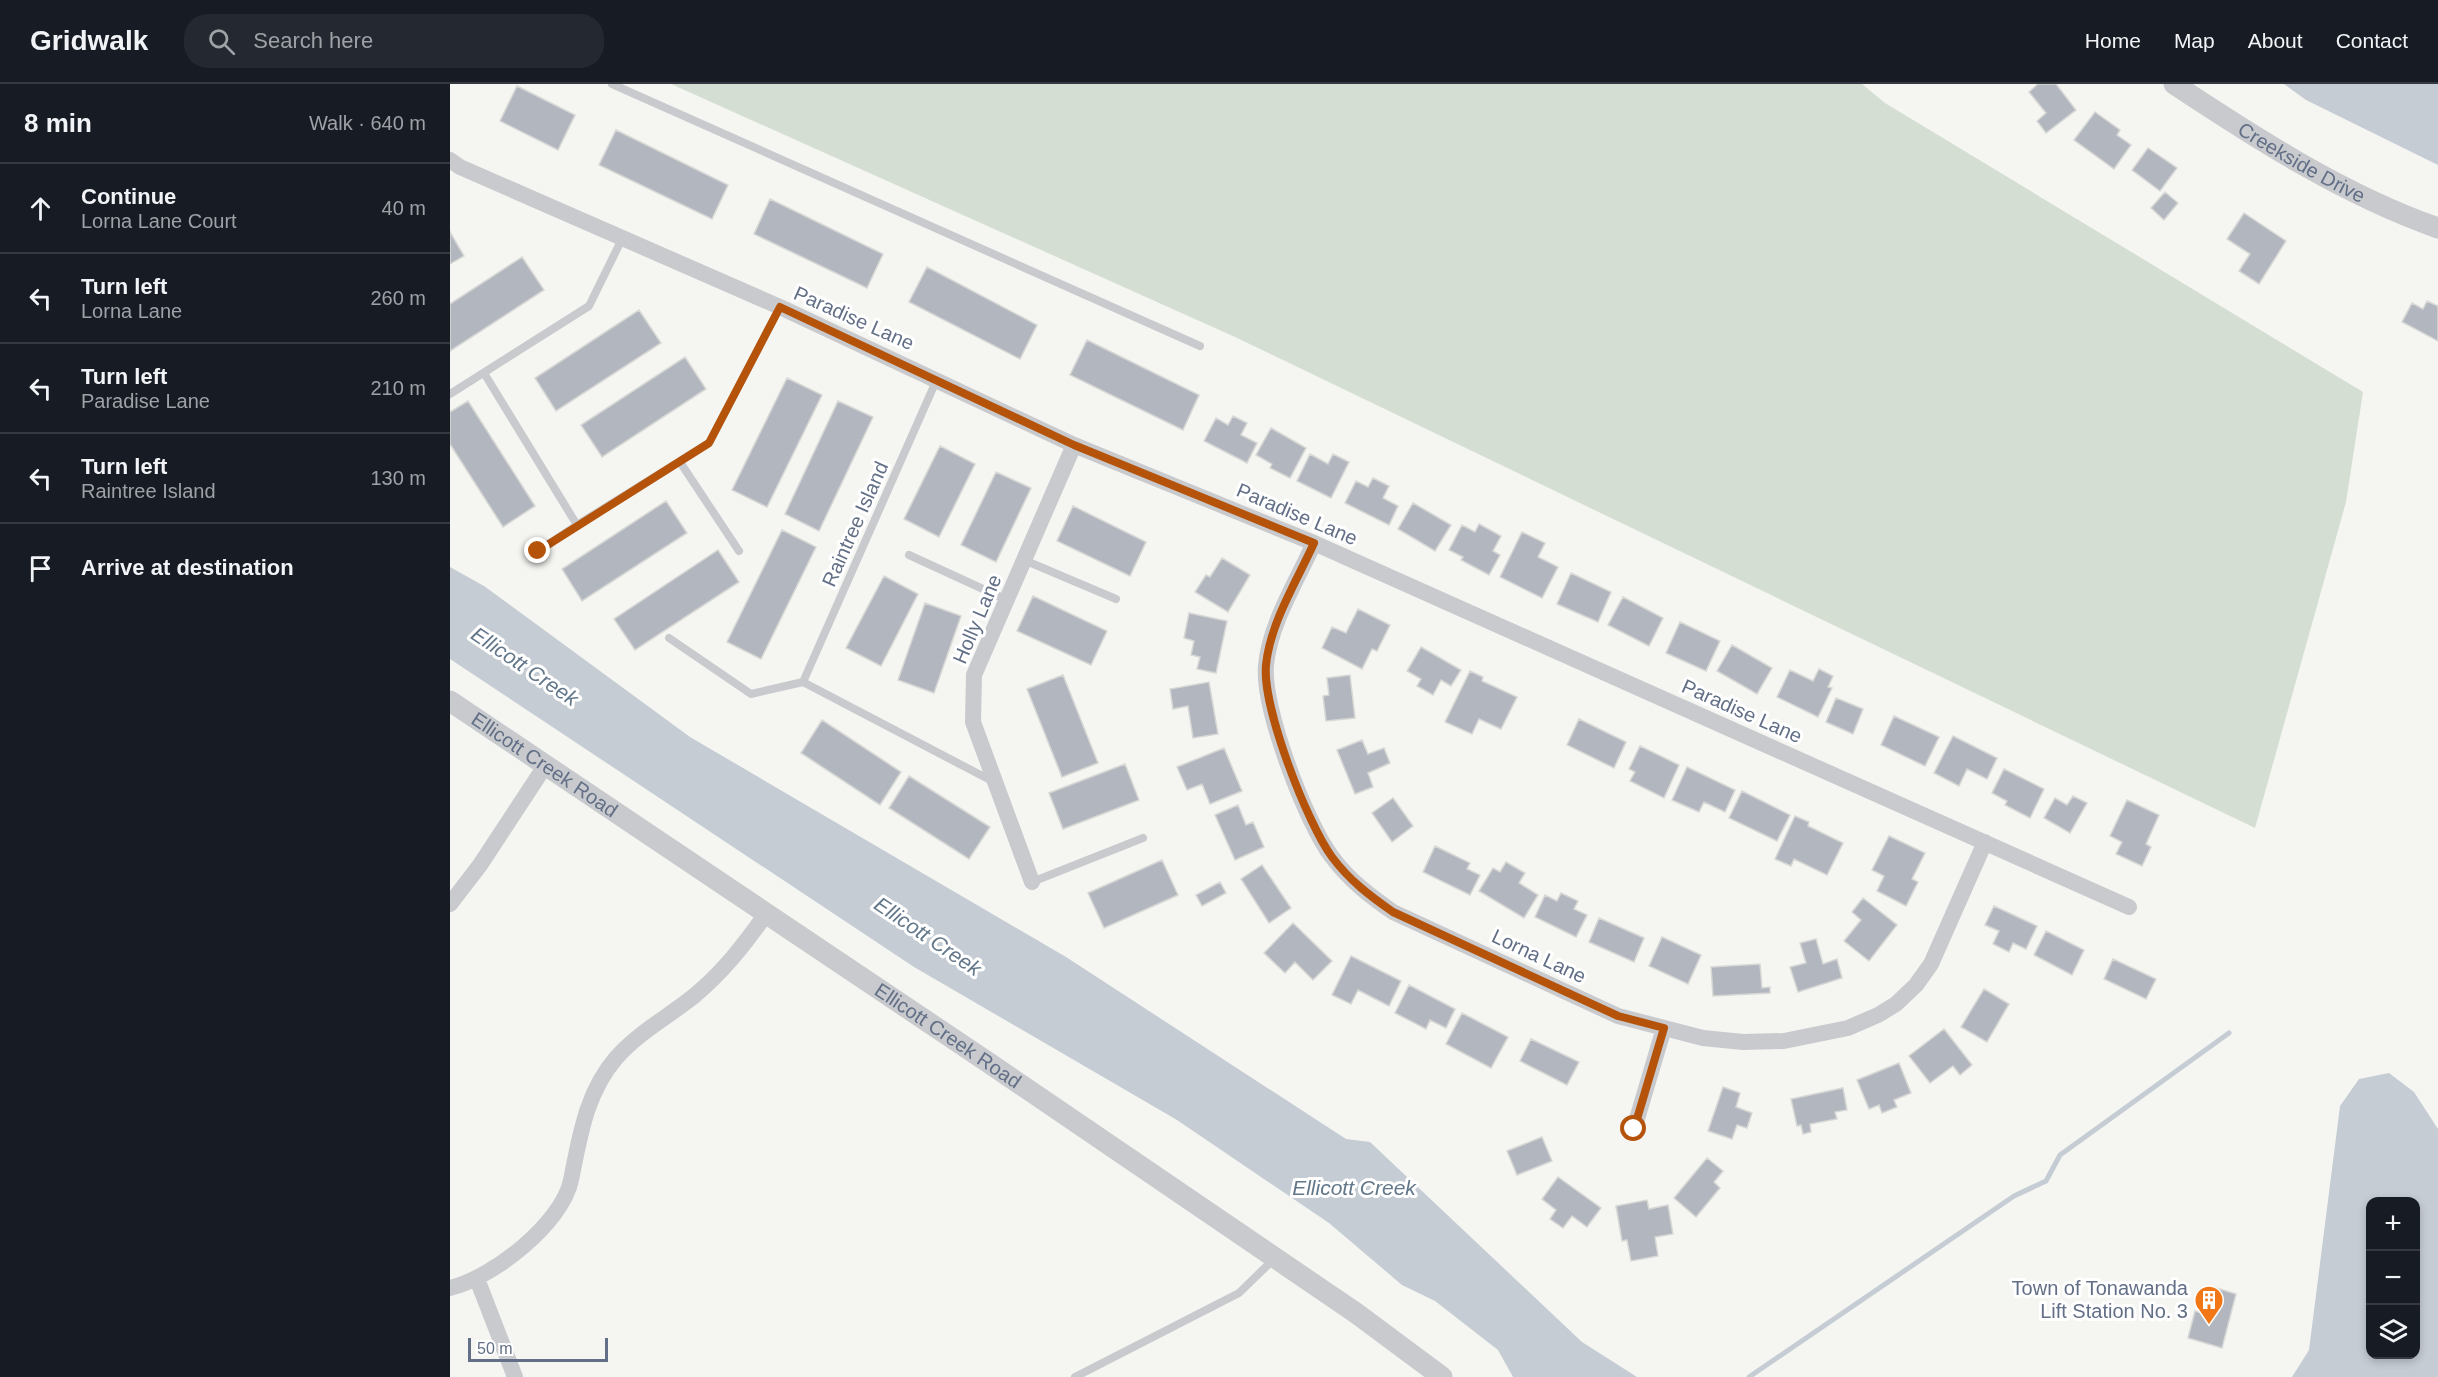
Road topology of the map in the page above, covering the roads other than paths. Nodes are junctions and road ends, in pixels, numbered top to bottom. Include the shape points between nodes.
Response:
1 (612, 84) edge
2 (2174, 84) edge
3 (450, 160) edge
4 (2438, 228) edge
5 (622, 239) junction
6 (780, 307) junction
7 (1200, 346) dead end
8 (484, 373) junction
9 (937, 378) junction
10 (450, 394) edge
11 (1074, 445) junction
12 (680, 462) junction
13 (577, 525) junction
14 (1314, 543) junction
15 (538, 551) dead end
16 (739, 551) dead end
17 (909, 555) dead end
18 (1024, 560) junction
19 (1116, 599) dead end
20 (1007, 600) junction
21 (669, 638) dead end
22 (803, 682) junction
23 (450, 701) edge
24 (544, 766) junction
25 (997, 783) junction
26 (1143, 838) dead end
27 (1984, 843) junction
28 (1032, 882) joint
29 (450, 904) edge
30 (2129, 907) dead end
31 (766, 914) junction
32 (1664, 1028) junction
33 (1634, 1129) dead end
34 (1276, 1258) junction
35 (477, 1279) junction
36 (450, 1288) edge
37 (515, 1377) edge
38 (1075, 1377) edge
39 (1442, 1377) edge

1 - 7 lane
2 - 4 street, Creekside Drive via 2290,158
3 - 5 street, Paradise Lane via 460,168
5 - 6 street, Paradise Lane
5 - 8 lane via 590,306
6 - 9 street, Paradise Lane
6 - 12 lane via 709,443
8 - 10 lane
8 - 13 lane
9 - 11 street, Paradise Lane
9 - 22 lane, Raintree Island
11 - 14 street, Paradise Lane
11 - 18 street, Holly Lane
12 - 13 lane
12 - 16 lane
13 - 15 lane
14 - 27 street, Paradise Lane
14 - 32 street, Lorna Lane via 1273,634 1266,665 1266,692 1314,828 1331,855 1366,894 1393,912 1618,1016
17 - 20 lane
18 - 19 lane
18 - 20 street, Holly Lane
20 - 25 street, Holly Lane via 974,675 973,722
21 - 22 lane via 751,694
22 - 25 lane
23 - 24 street, Ellicott Creek Road
24 - 29 street
24 - 31 street, Ellicott Creek Road
25 - 28 street, Holly Lane
26 - 28 lane
27 - 30 street, Paradise Lane
27 - 32 street, Lorna Lane via 1931,964 1916,985 1878,1015 1816,1037 1784,1041 1703,1038
31 - 34 street, Ellicott Creek Road
31 - 35 street via 716,977 635,1038 615,1059 588,1106 578,1135 571,1181 559,1204 527,1244
32 - 33 street
34 - 38 lane via 1239,1293
34 - 39 street, Ellicott Creek Road
35 - 36 street
35 - 37 street

